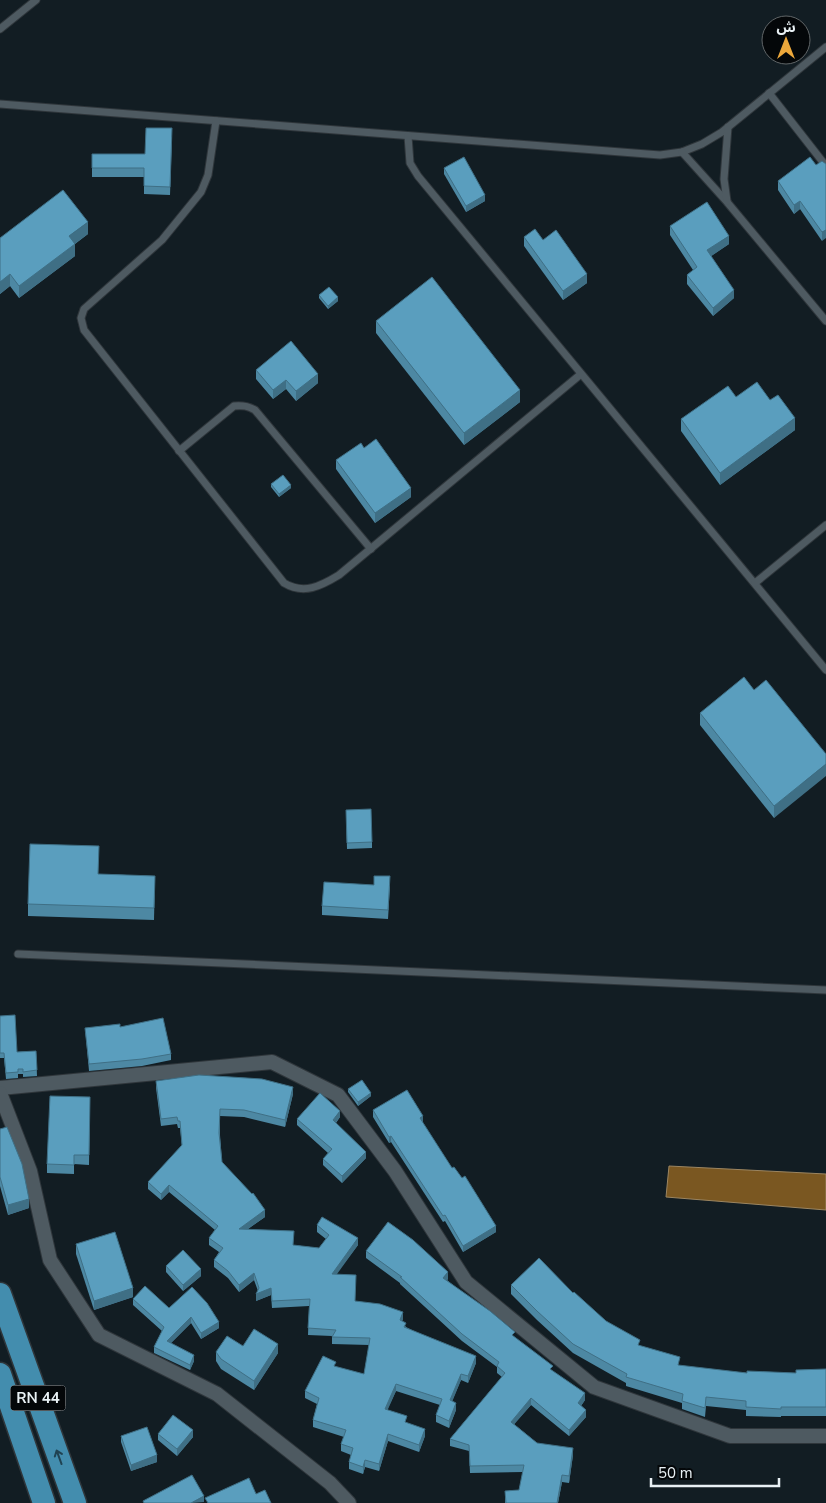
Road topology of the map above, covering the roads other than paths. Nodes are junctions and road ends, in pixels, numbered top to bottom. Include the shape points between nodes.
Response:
1 (36, 0) edge
2 (0, 29) edge
3 (826, 47) edge
4 (769, 94) junction
5 (0, 104) edge
6 (216, 121) junction
7 (728, 126) junction
8 (408, 136) junction
9 (682, 152) junction
10 (826, 166) edge
11 (728, 202) junction
12 (826, 321) edge
13 (582, 374) junction
14 (179, 451) junction
15 (826, 525) edge
16 (370, 549) junction
17 (755, 582) junction
18 (826, 670) edge
19 (18, 954) dead end
20 (826, 990) edge
21 (0, 1088) edge
22 (0, 1093) edge
23 (0, 1294) edge
24 (0, 1374) edge
25 (826, 1436) edge
26 (44, 1503) edge
27 (75, 1503) edge
28 (349, 1503) edge

1 - 2 lane
3 - 4 lane
4 - 7 lane
4 - 10 lane
5 - 6 lane
6 - 8 lane
6 - 14 lane via 208,175 201,192 162,240 84,309 81,318 84,330
7 - 9 lane via 702,144
7 - 11 lane via 724,178
8 - 9 lane via 660,155
8 - 13 lane via 410,163 418,176
9 - 11 lane
11 - 12 lane
13 - 16 lane
13 - 17 lane
14 - 16 lane via 284,583 293,588 321,586
14 - 16 lane via 234,406 248,406 255,410
15 - 17 lane
17 - 18 lane
19 - 20 lane
21 - 25 street via 272,1062 338,1094 395,1170 466,1282 594,1387 730,1436
22 - 28 street via 30,1171 50,1260 99,1335 217,1394 330,1483
27 -> 23 highway, RN 44
24 - 26 highway, RN 44

